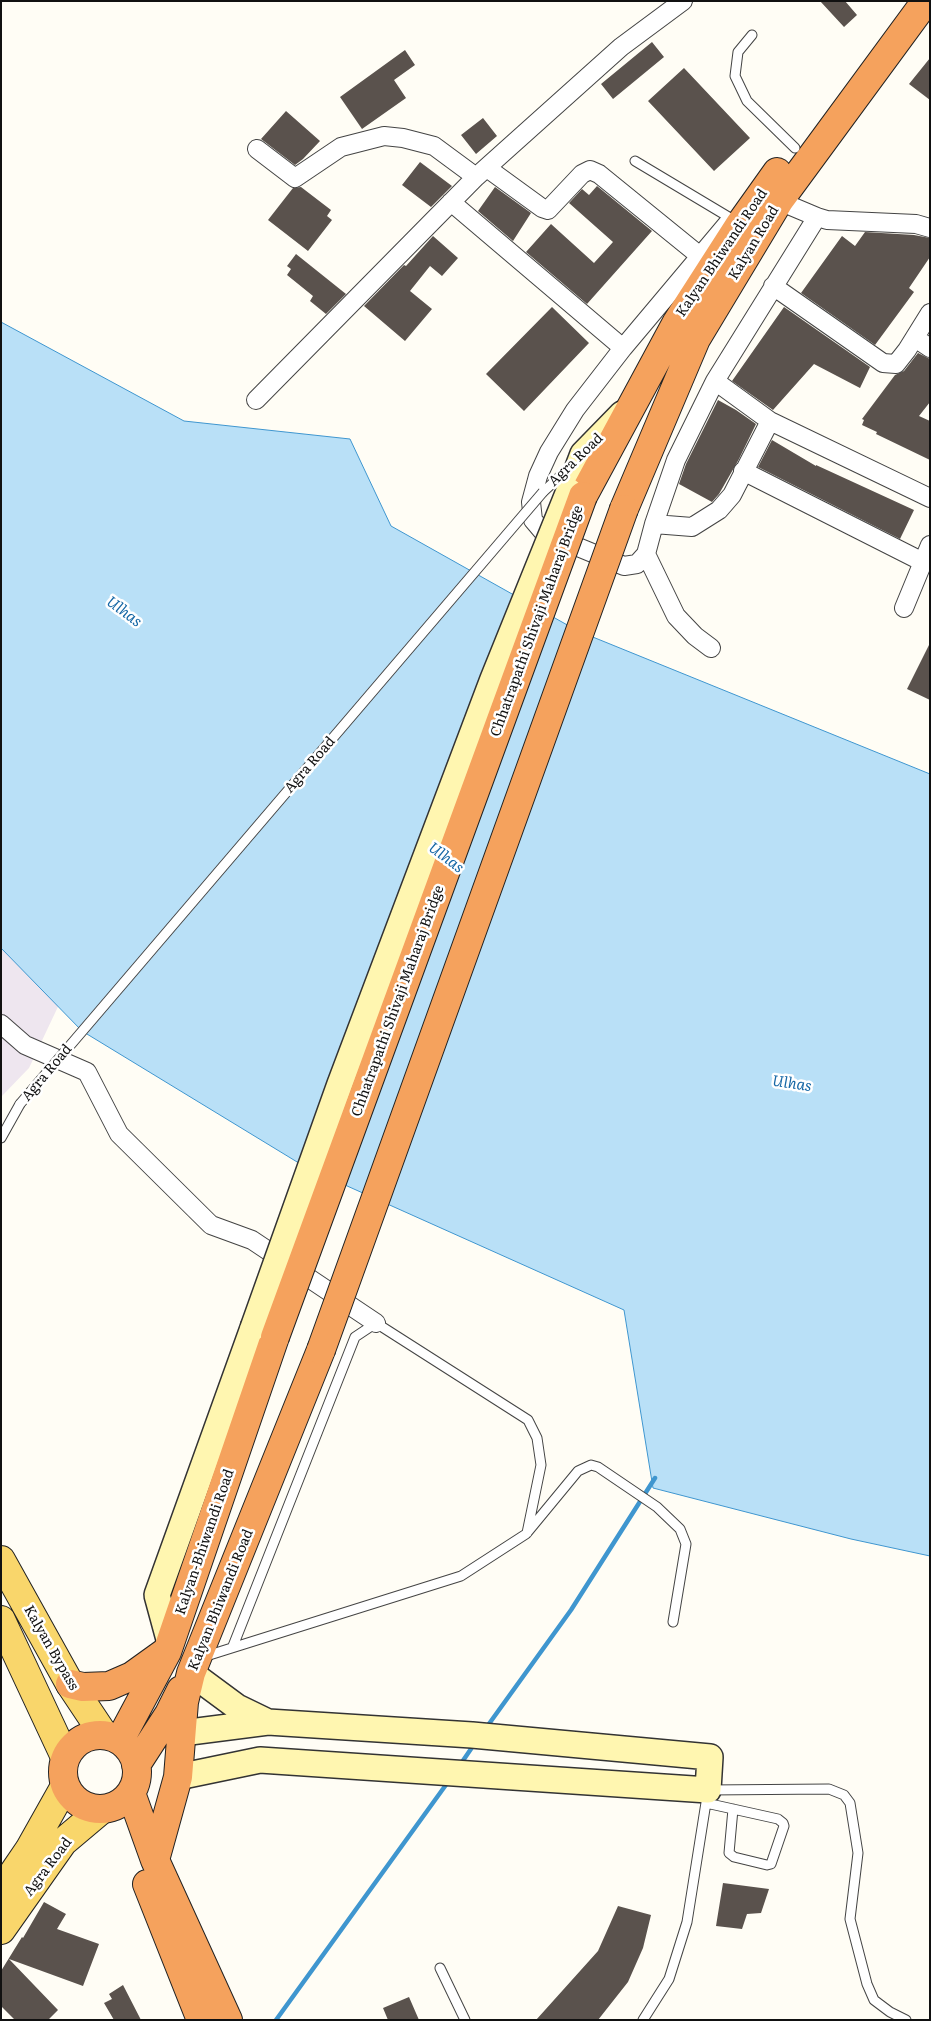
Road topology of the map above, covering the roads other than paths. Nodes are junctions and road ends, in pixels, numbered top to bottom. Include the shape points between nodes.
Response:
1 (683, 1) edge
2 (902, 1) edge
3 (926, 1) edge
4 (752, 35) dead end
5 (795, 148) junction
6 (257, 149) dead end
7 (635, 161) dead end
8 (482, 173) junction
9 (778, 201) junction
10 (451, 202) junction
11 (817, 217) junction
12 (743, 226) junction
13 (930, 228) edge
14 (700, 256) junction
15 (773, 286) junction
16 (930, 313) edge
17 (915, 338) junction
18 (623, 348) junction
19 (930, 348) edge
20 (715, 381) junction
21 (256, 400) dead end
22 (633, 404) junction
23 (770, 421) junction
24 (583, 454) junction
25 (743, 471) junction
26 (576, 494) junction
27 (930, 498) edge
28 (654, 524) junction
29 (930, 545) edge
30 (646, 554) junction
31 (923, 562) junction
32 (904, 608) dead end
33 (711, 648) dead end
34 (1, 1024) edge
35 (1, 1138) edge
36 (376, 1323) junction
37 (264, 1333) joint
38 (321, 1350) joint
39 (526, 1534) junction
40 (1, 1560) edge
41 (673, 1622) dead end
42 (3, 1630) edge
43 (233, 1646) junction
44 (168, 1647) junction
45 (194, 1666) junction
46 (70, 1684) junction
47 (268, 1722) junction
48 (240, 1726) junction
49 (182, 1733) junction
50 (112, 1737) junction
51 (66, 1757) junction
52 (241, 1764) junction
53 (136, 1765) junction
54 (178, 1777) junction
55 (65, 1786) junction
56 (707, 1796) junction
57 (116, 1803) junction
58 (733, 1809) junction
59 (155, 1860) junction
60 (1, 1891) edge
61 (1, 1930) edge
62 (440, 1968) dead end
63 (201, 2020) edge
64 (228, 2020) edge
65 (466, 2020) edge
66 (643, 2020) edge
67 (906, 2020) edge

1 - 8 street via 621,46
2 - 5 highway, Kalyan Bhiwandi Road
3 - 9 highway, Kalyan Road
4 - 5 lane via 738,52 736,76 747,101
5 - 12 highway, Kalyan Bhiwandi Road
6 - 8 street via 296,178 341,147 384,136 403,138 434,146
7 - 12 lane
8 - 10 street
8 - 14 street via 548,210 582,174 590,170
9 - 11 street
9 - 12 highway, Kalyan Road
10 - 18 street
10 - 21 street
11 - 13 street via 916,224
11 - 15 street
12 - 14 street
12 - 22 highway, Kalyan Bhiwandi Road via 677,322
12 - 38 highway, Kalyan Road, bridge via 624,509
14 - 18 street
15 - 17 street via 883,363 896,364
15 - 20 street
16 - 17 street
17 - 19 street
18 - 30 street via 575,410 550,452 538,476 532,502 533,520 544,533 624,566 637,564
20 - 23 street
20 - 28 street via 676,460
22 - 24 street, Agra Road
22 - 26 highway, Kalyan Bhiwandi Road
23 - 25 street
23 - 27 street
24 - 26 street
24 - 35 lane, Agra Road, bridge via 542,492 20,1104
25 - 28 street via 732,495 719,510 692,527
25 - 31 street
26 - 37 highway, Chhatrapathi Shivaji Maharaj Bridge, bridge
28 - 30 street
29 - 31 street
30 - 33 street via 676,616
31 - 32 street
34 - 36 street via 25,1045 87,1072 119,1134 211,1225 252,1240
36 - 39 lane via 528,1420 538,1438 541,1465
36 - 43 lane via 355,1337
37 - 44 highway, Kalyan-Bhiwandi Road
38 - 45 highway, Kalyan Bhiwandi Road
39 - 41 lane via 578,1471 585,1466 598,1467 657,1507 680,1529 686,1544
39 - 43 lane via 461,1576
40 - 46 main road, Kalyan Bypass
42 - 51 main road
43 - 45 lane
44 - 46 highway via 132,1676 109,1686 83,1688
44 - 50 highway, Kalyan-Bhiwandi Road
45 - 47 street via 237,1707
45 - 49 highway, Kalyan Bhiwandi Road via 184,1702
45 - 53 highway
46 - 50 main road, Kalyan Bypass
47 - 48 street
47 - 56 street via 480,1736 710,1757
48 - 49 street
48 - 52 street
49 - 54 highway, Kalyan Bhiwandi Road
50 - 51 highway via 92,1735 72,1747
50 - 53 highway via 129,1748
51 - 55 highway via 63,1766
52 - 54 street
52 - 56 street via 260,1760 454,1772
53 - 57 highway via 136,1782
54 - 59 highway, Kalyan Bhiwandi Road
55 - 57 highway via 71,1796 89,1808
55 - 60 main road, Agra Road via 29,1850
56 - 58 lane
56 - 66 lane via 687,1922 669,1979
56 - 67 lane via 828,1790 844,1795 850,1804 858,1853 850,1919 867,1984 874,2000
57 - 59 highway
57 - 61 main road, Agra Road via 63,1842
57 - 63 highway
58 - 58 lane via 782,1822 784,1826 771,1864 734,1857 729,1853
59 - 64 highway
62 - 65 lane

